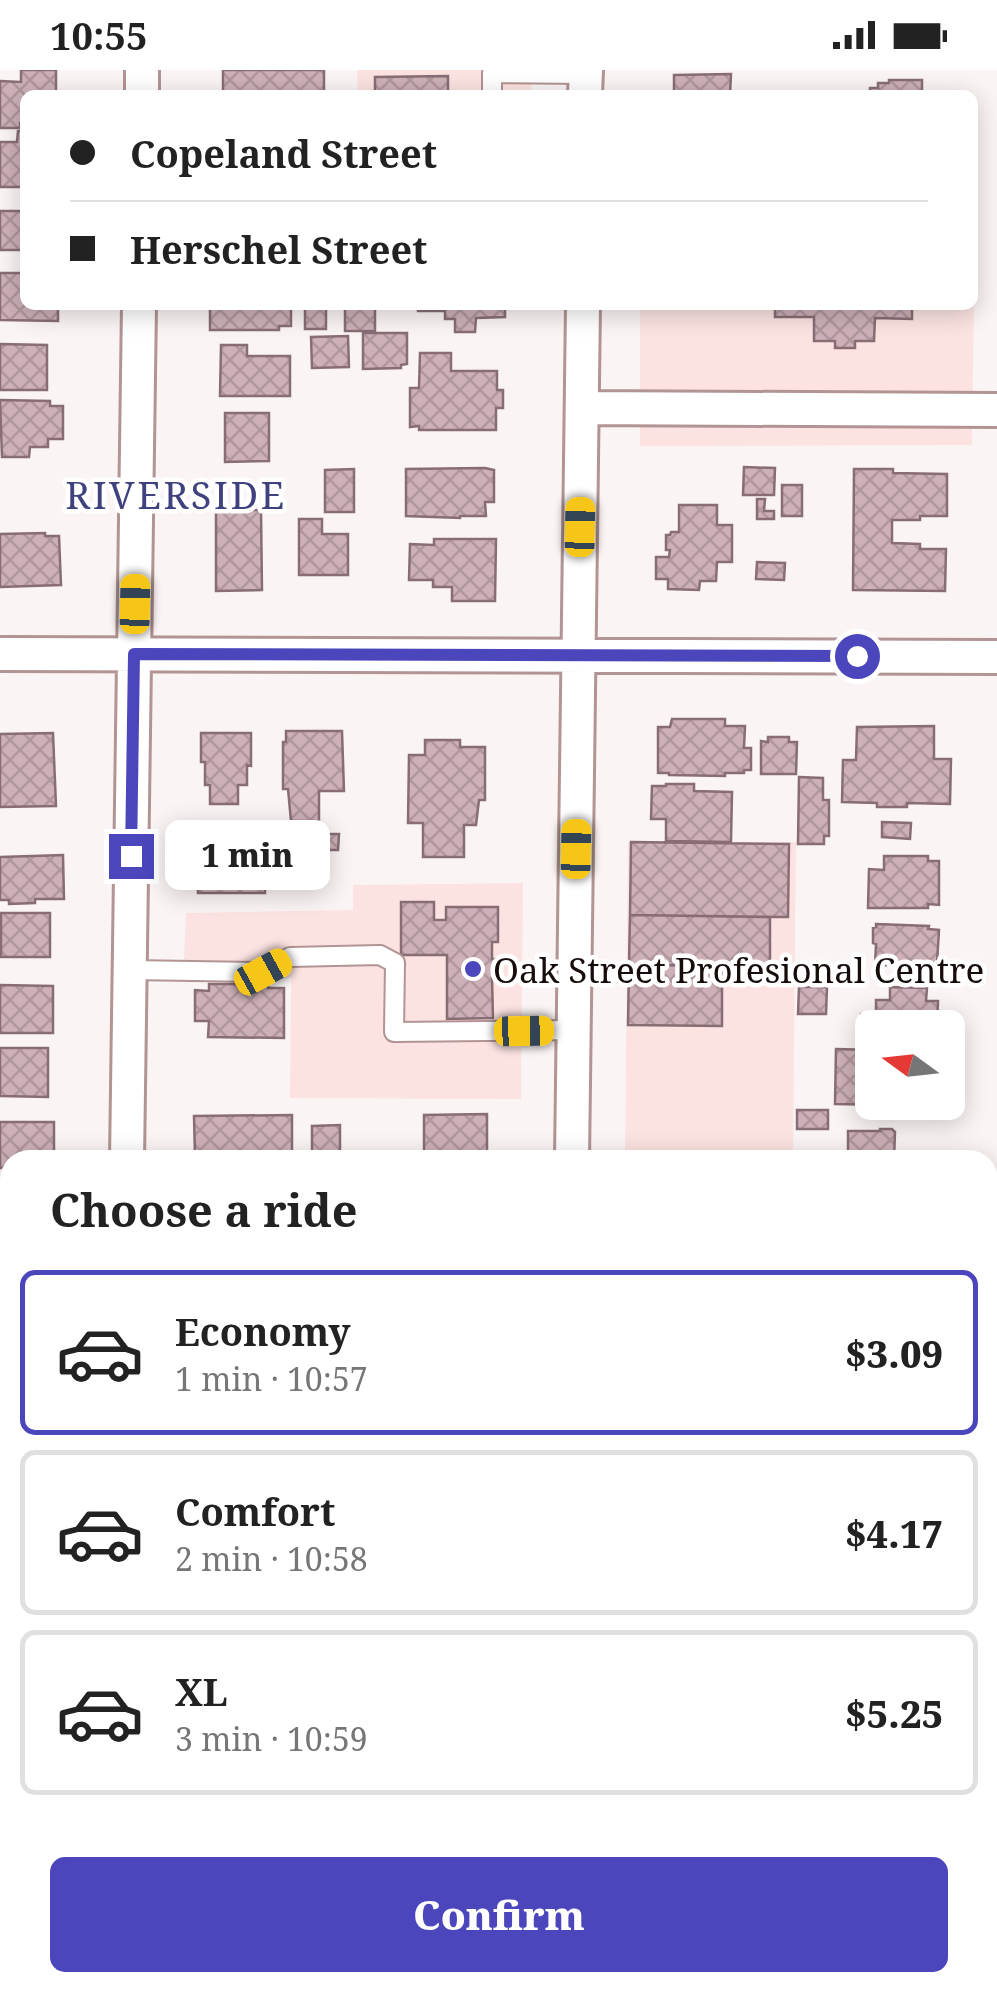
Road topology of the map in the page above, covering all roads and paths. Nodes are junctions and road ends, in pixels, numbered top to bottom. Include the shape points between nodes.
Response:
1 (585, 80) edge
2 (492, 90) edge
3 (139, 310) edge
4 (583, 310) edge
5 (582, 408) junction
6 (997, 410) edge
7 (0, 654) edge
8 (134, 654) junction
9 (578, 655) junction
10 (997, 657) edge
11 (130, 970) junction
12 (574, 1030) junction
13 (128, 1150) edge
14 (572, 1150) edge

1 - 2 lane via 492,73
3 - 8 street
4 - 5 street
5 - 6 street
5 - 9 street
7 - 8 street
8 - 9 street
8 - 11 street
9 - 10 street
9 - 12 street
11 - 12 lane via 263,972 290,957 380,954 395,963 394,1032
11 - 13 street
12 - 14 street

